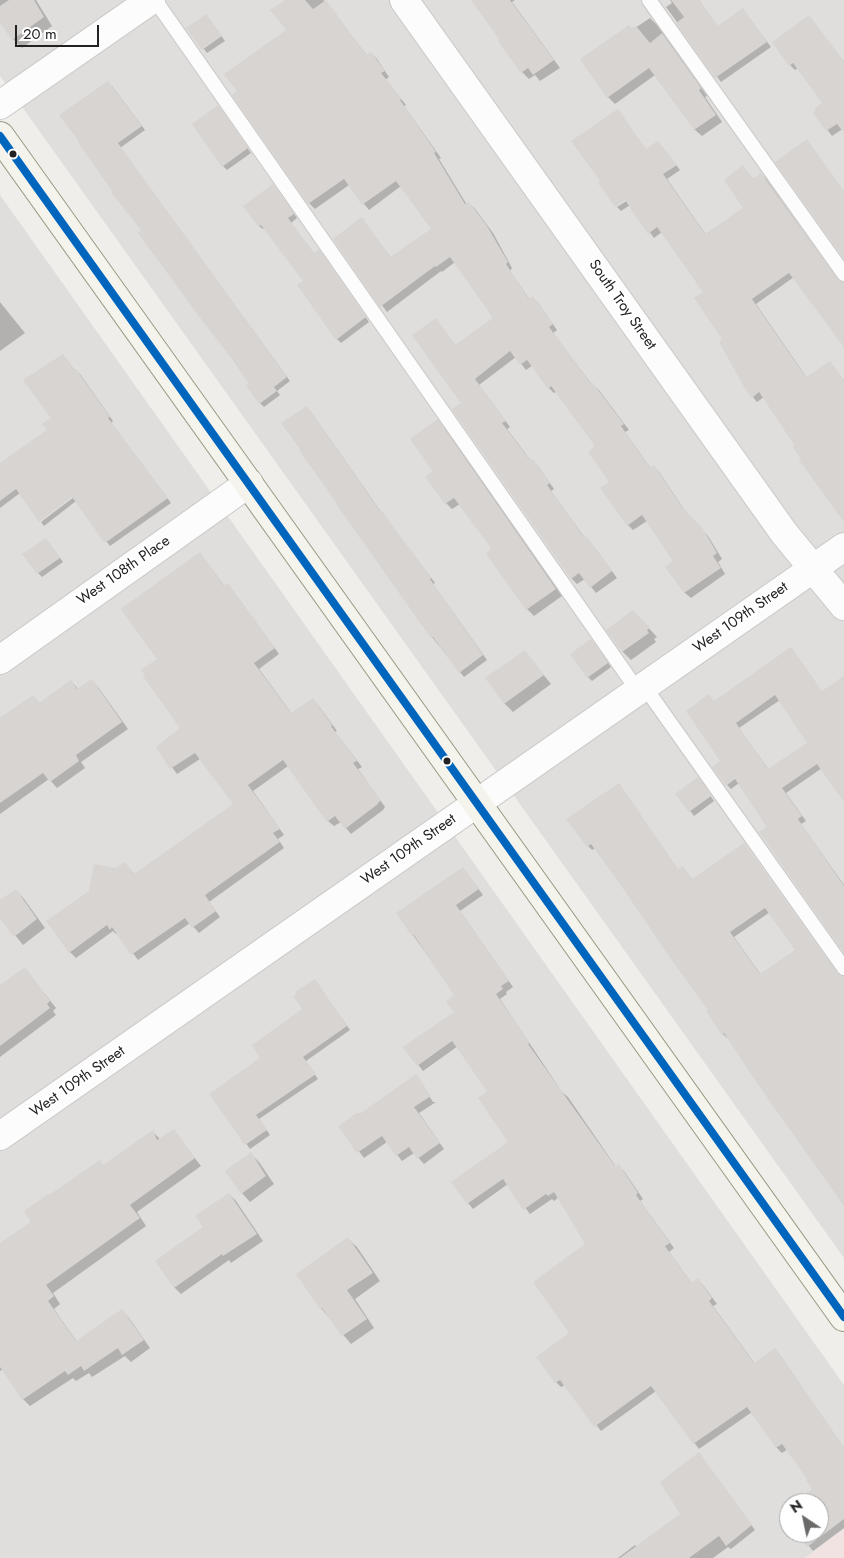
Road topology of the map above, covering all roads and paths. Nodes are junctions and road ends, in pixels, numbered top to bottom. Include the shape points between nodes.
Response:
1 (151, 0) edge
2 (155, 0) edge
3 (404, 0) edge
4 (649, 0) edge
5 (0, 105) edge
6 (0, 136) edge
7 (844, 274) edge
8 (248, 483) junction
9 (844, 547) edge
10 (813, 568) junction
11 (844, 606) edge
12 (0, 660) edge
13 (641, 688) junction
14 (477, 802) junction
15 (844, 968) edge
16 (0, 1136) edge
17 (844, 1317) edge

1 - 5 street
2 - 13 lane
3 - 10 street, South Troy Street via 784,533
4 - 7 lane
6 - 8 main road
8 - 12 street, West 108th Place
8 - 14 main road
9 - 10 street, West 109th Street
10 - 11 street, South Troy Street
10 - 13 street, West 109th Street
13 - 14 street, West 109th Street
13 - 15 lane
14 - 16 street, West 109th Street
14 - 17 main road

